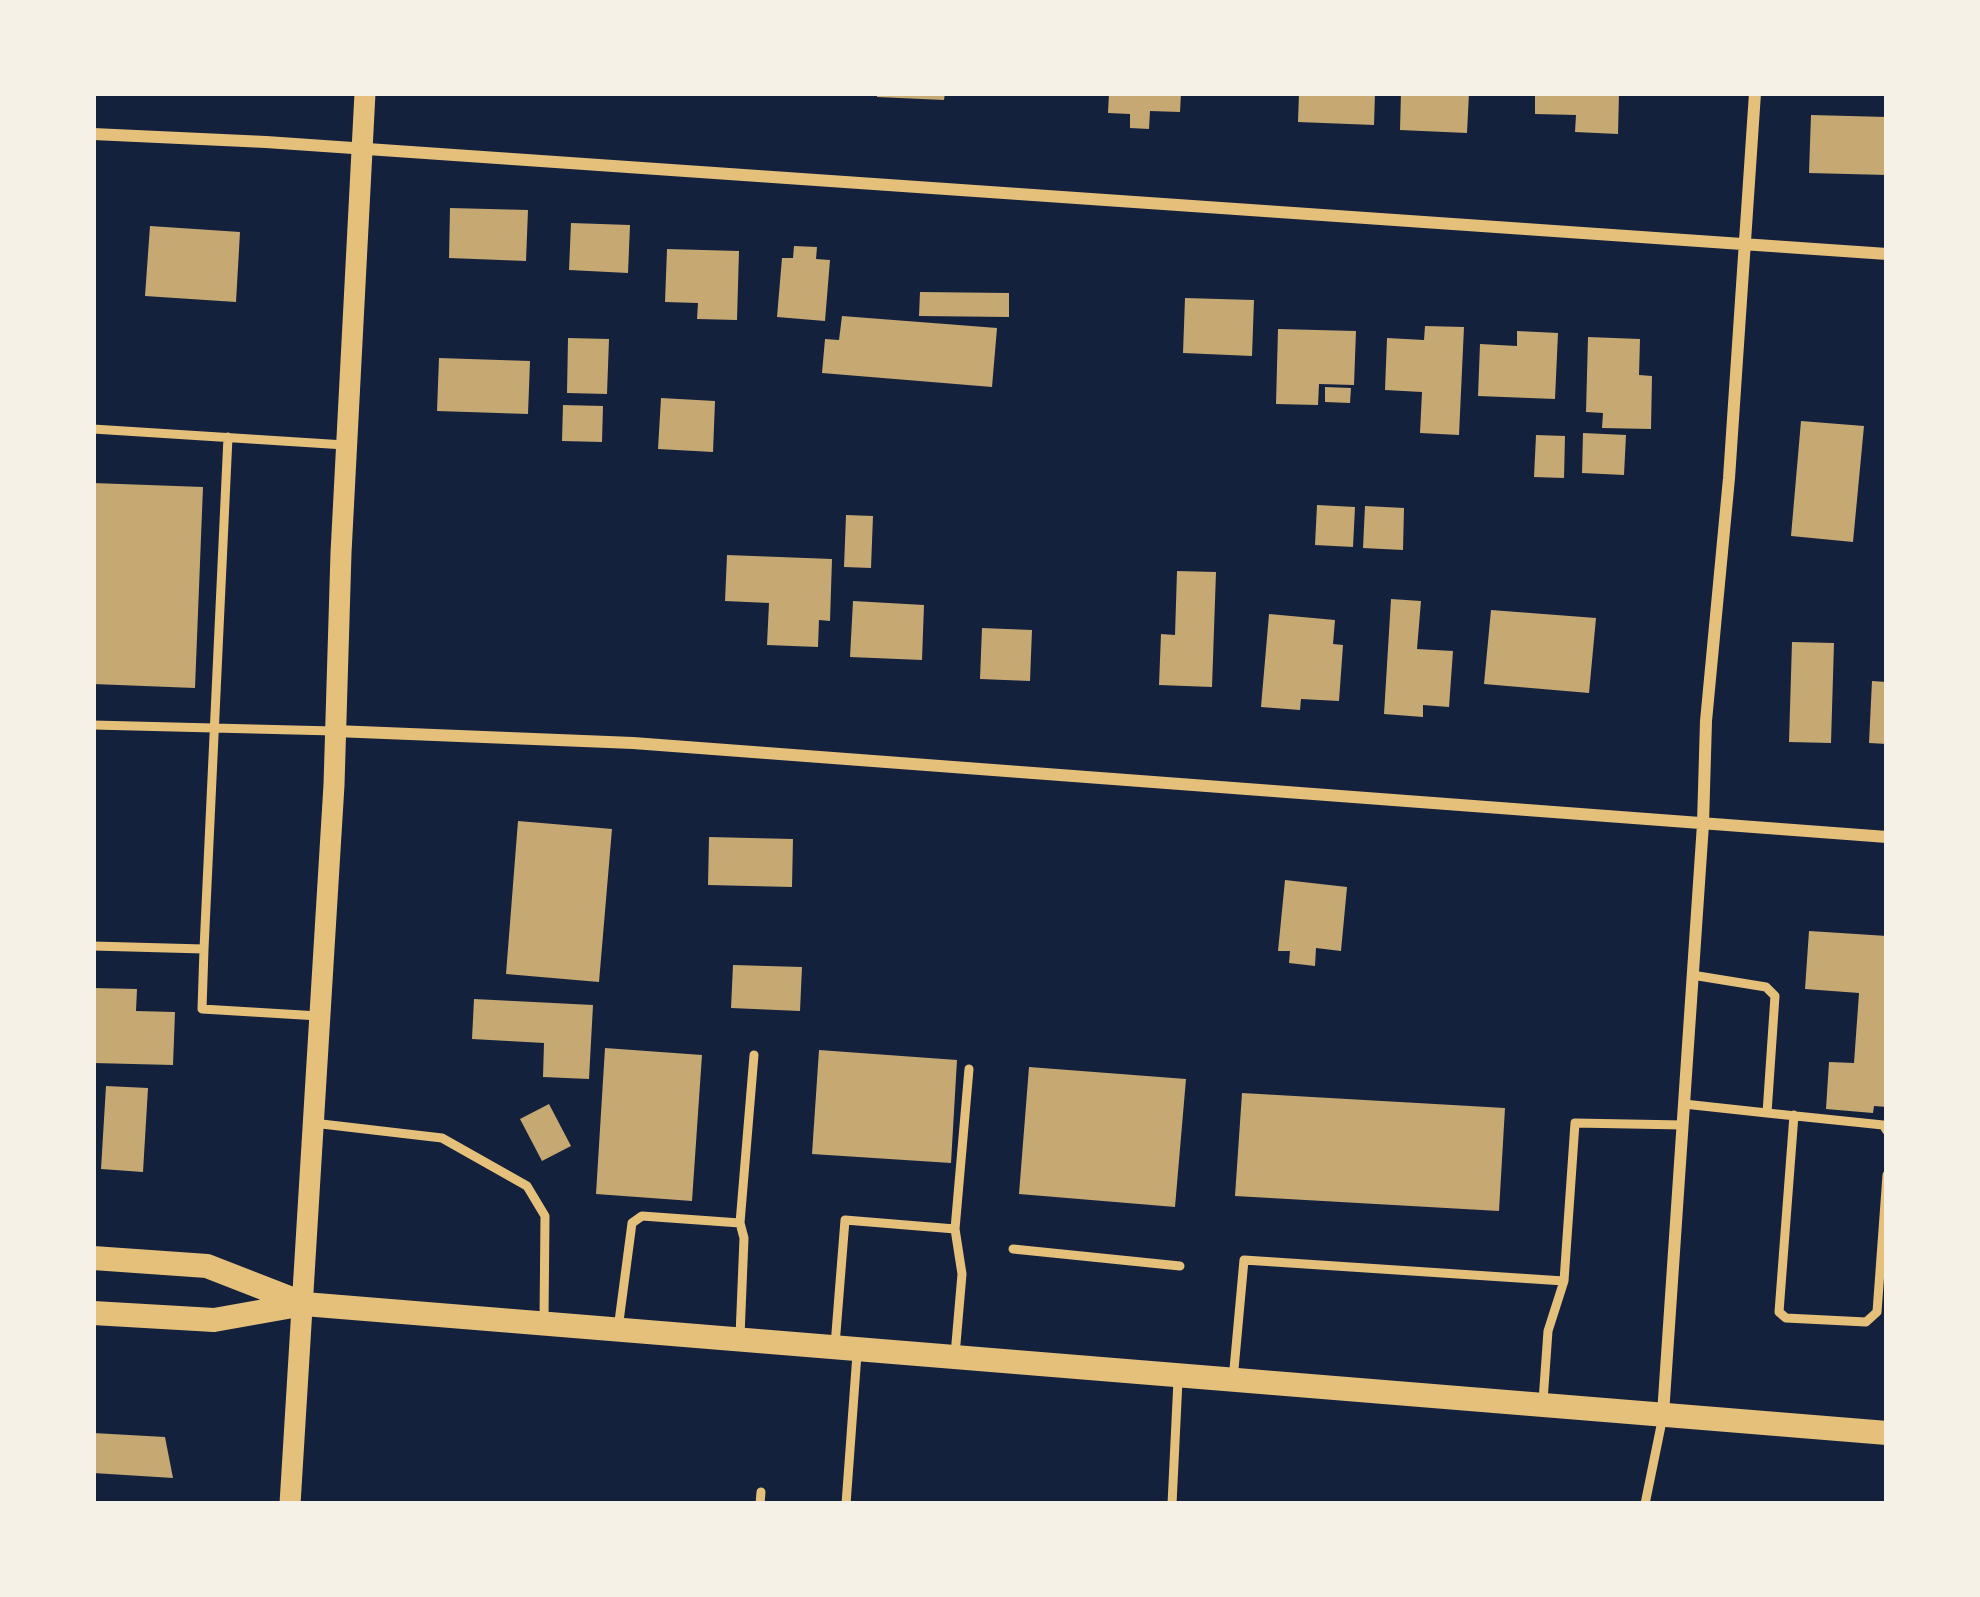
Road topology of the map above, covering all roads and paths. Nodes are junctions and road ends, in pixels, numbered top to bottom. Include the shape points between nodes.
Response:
1 (364, 93) edge
2 (1755, 93) edge
3 (93, 134) edge
4 (361, 149) junction
5 (1745, 244) junction
6 (1887, 254) edge
7 (93, 429) edge
8 (228, 437) junction
9 (346, 445) junction
10 (93, 724) edge
11 (213, 728) junction
12 (335, 731) junction
13 (1702, 824) junction
14 (1887, 837) edge
15 (93, 946) edge
16 (205, 949) junction
17 (1692, 975) junction
18 (319, 1016) junction
19 (754, 1055) dead end
20 (969, 1069) dead end
21 (1684, 1104) junction
22 (1767, 1113) junction
23 (1794, 1115) junction
24 (314, 1123) junction
25 (1683, 1125) junction
26 (1887, 1131) edge
27 (1887, 1175) edge
28 (740, 1223) junction
29 (956, 1229) junction
30 (1013, 1249) dead end
31 (93, 1258) edge
32 (1180, 1266) dead end
33 (1564, 1281) junction
34 (304, 1304) junction
35 (93, 1313) edge
36 (544, 1323) junction
37 (618, 1329) junction
38 (740, 1338) junction
39 (846, 1346) junction
40 (955, 1356) junction
41 (1178, 1375) junction
42 (1233, 1380) junction
43 (1543, 1406) junction
44 (1663, 1416) junction
45 (1887, 1433) edge
46 (290, 1504) edge
47 (846, 1504) edge
48 (1172, 1504) edge
49 (1645, 1504) edge

1 - 4 street
2 - 5 street
3 - 4 street
4 - 5 street
4 - 9 street
5 - 6 street
5 - 13 street
7 - 8 lane
8 - 9 lane
8 - 11 lane
9 - 12 street
10 - 11 lane
11 - 12 lane
11 - 16 lane
12 - 13 street via 634,743
12 - 18 street
13 - 14 street
13 - 17 street
15 - 16 lane
16 - 18 lane via 202,1009
17 - 21 street
17 - 22 lane via 1766,987 1774,996
18 - 24 street
19 - 28 lane
20 - 29 lane
21 - 22 lane
21 - 25 street
22 - 23 lane
23 - 26 lane
23 - 27 lane via 1780,1312 1786,1318 1866,1322 1877,1312
24 - 34 street
24 - 36 lane via 442,1138 527,1186 545,1216
25 - 33 lane via 1575,1123
25 - 44 street
28 - 37 lane via 642,1216 632,1223
28 - 38 lane
29 - 39 lane via 845,1220
29 - 40 lane via 962,1274
30 - 32 lane
31 - 34 main road via 207,1266
33 - 42 lane via 1244,1260
33 - 43 lane via 1548,1331
34 - 35 main road via 214,1320
34 - 36 main road
34 - 46 street
36 - 37 main road
37 - 38 main road
38 - 39 main road
39 - 40 main road
39 - 47 lane
40 - 41 main road
41 - 42 main road
41 - 48 lane
42 - 43 main road
43 - 44 main road
44 - 45 main road
44 - 49 lane

